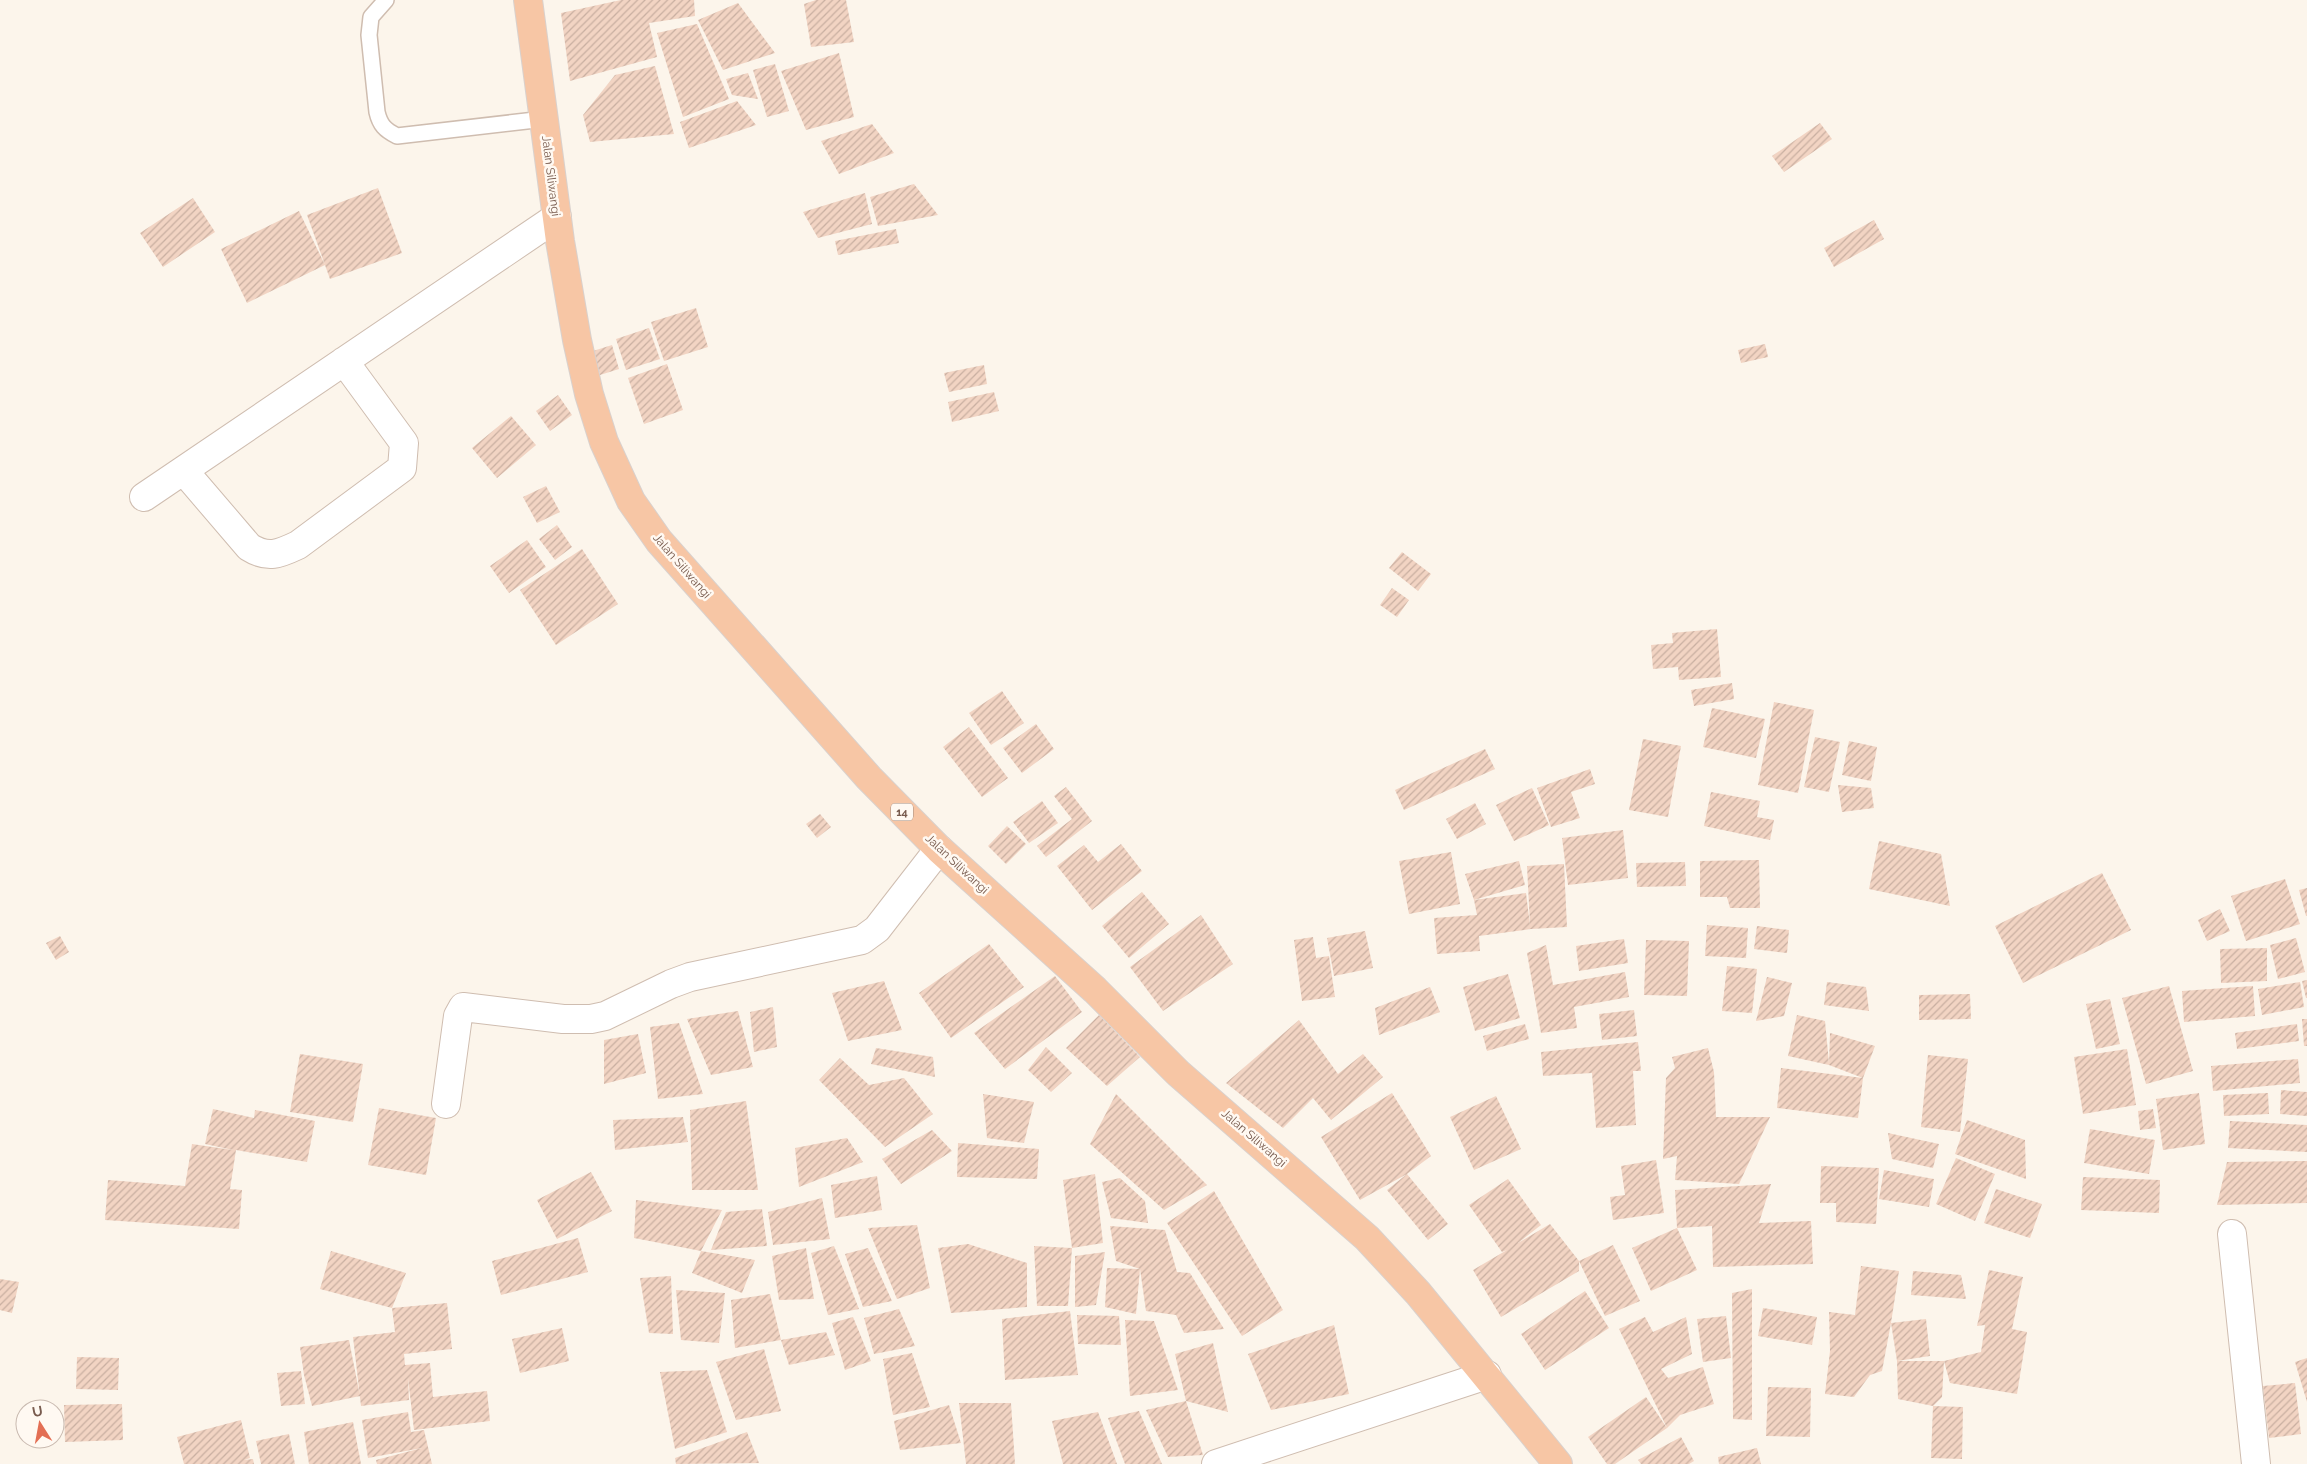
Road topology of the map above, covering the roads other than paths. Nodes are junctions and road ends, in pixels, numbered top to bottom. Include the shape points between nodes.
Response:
1 (386, 0) edge
2 (528, 0) edge
3 (544, 119) junction
4 (557, 216) junction
5 (344, 361) junction
6 (184, 471) junction
7 (144, 497) dead end
8 (939, 849) junction
9 (446, 1104) dead end
10 (2232, 1234) dead end
11 (1487, 1376) junction
12 (1216, 1464) edge
13 (1558, 1464) edge
14 (2256, 1464) edge

1 - 3 lane via 371,17 369,35 377,112 380,124 388,132 397,136
2 - 3 highway, Jalan Siliwangi / 14
3 - 4 highway, Jalan Siliwangi / 14
4 - 5 street
4 - 8 highway, Jalan Siliwangi / 14 via 589,394 604,442 631,501 659,541 718,608 869,778
5 - 6 street
5 - 6 street via 404,443 402,468 298,545 270,555 248,547
6 - 7 street
8 - 9 street via 877,929 862,940 690,977 605,1016 591,1019 563,1019 463,1007 458,1016
8 - 11 highway, Jalan Siliwangi / 14 via 1095,990 1178,1073 1367,1238
10 - 14 street
11 - 12 street
11 - 13 highway, Jalan Siliwangi / 14

